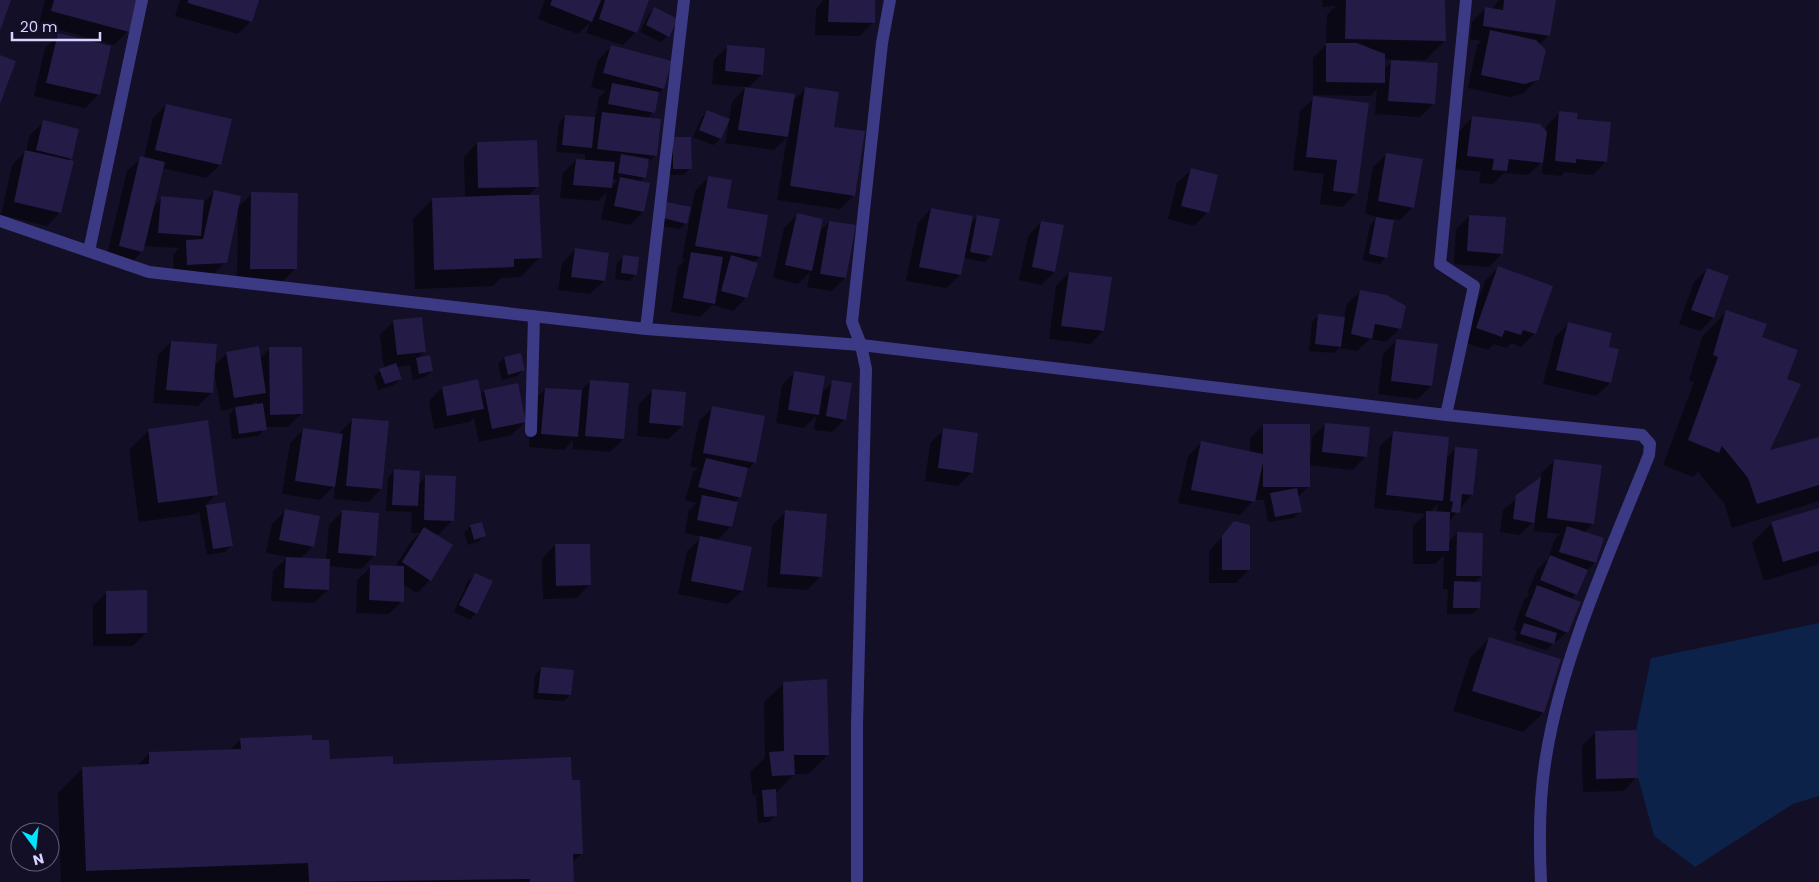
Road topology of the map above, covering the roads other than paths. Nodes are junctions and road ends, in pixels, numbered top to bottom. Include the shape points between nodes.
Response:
1 (142, 0) edge
2 (684, 0) edge
3 (890, 0) edge
4 (1466, 0) edge
5 (0, 221) edge
6 (89, 251) junction
7 (534, 316) junction
8 (646, 329) junction
9 (861, 345) junction
10 (1446, 415) junction
11 (531, 431) dead end
12 (857, 882) edge
13 (1541, 882) edge

1 - 6 street
2 - 8 street
3 - 9 street via 878,72 852,322
4 - 10 street via 1440,264 1474,286
5 - 6 street
6 - 7 street via 149,272
7 - 8 street
7 - 11 street
8 - 9 street
9 - 10 street
9 - 12 street via 866,369 857,725
10 - 13 street via 1642,435 1650,444 1649,456 1587,610 1554,716 1545,758

